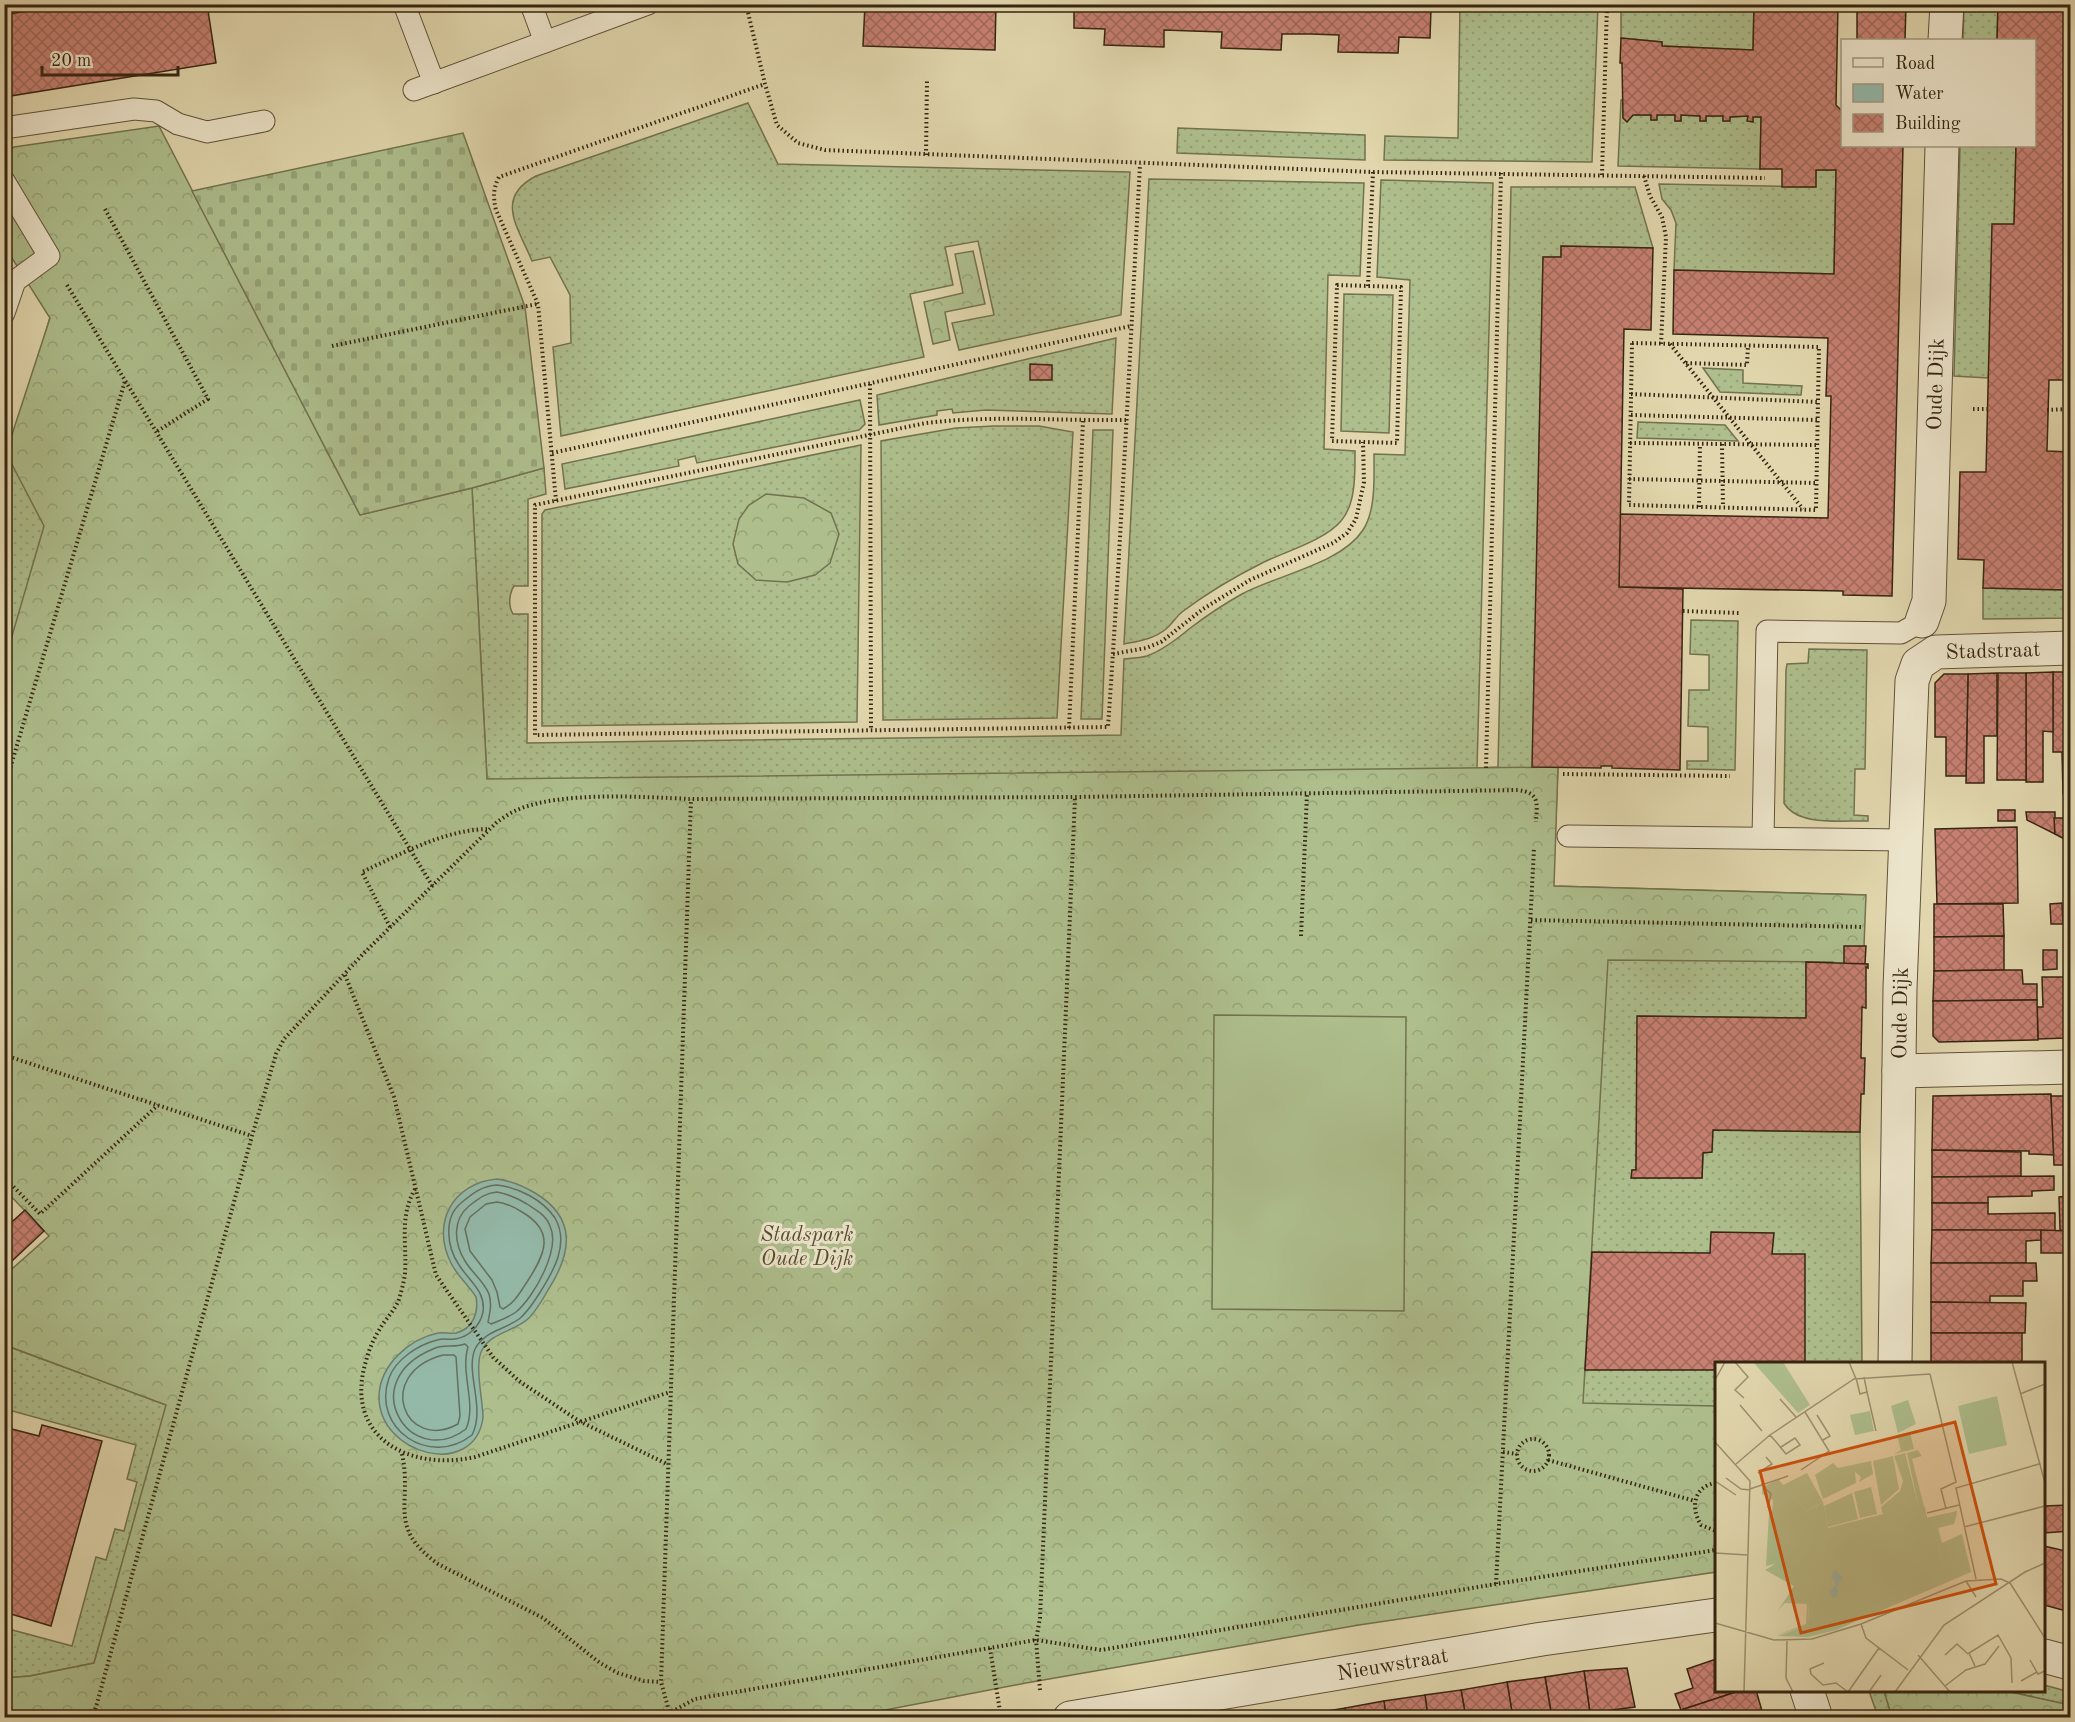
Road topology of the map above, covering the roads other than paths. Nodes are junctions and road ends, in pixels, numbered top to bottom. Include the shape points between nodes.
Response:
1 (404, 4) edge
2 (531, 4) edge
3 (648, 4) edge
4 (1947, 4) edge
5 (1946, 39) edge
6 (545, 42) junction
7 (434, 82) junction
8 (414, 90) dead end
9 (264, 121) dead end
10 (4, 128) edge
11 (1942, 147) edge
12 (4, 181) edge
13 (4, 313) edge
14 (1922, 621) joint
15 (2070, 648) edge
16 (1918, 664) joint
17 (1568, 836) dead end
18 (1762, 838) junction
19 (1906, 840) junction
20 (2070, 1067) edge
21 (1899, 1071) junction
22 (1895, 1362) edge
23 (1715, 1615) edge
24 (2045, 1657) edge
25 (2070, 1663) edge
26 (1808, 1692) edge
27 (1070, 1718) edge
28 (1816, 1718) edge

1 - 7 lane
2 - 6 lane
3 - 6 lane
4 - 5 street
6 - 7 lane
7 - 8 lane
9 - 10 lane via 207,132 178,124 156,111 134,109
11 - 14 street, Oude Dijk via 1929,601
12 - 13 lane via 49,256 15,280
14 - 18 lane via 1901,633 1767,631
15 - 16 street, Stadstraat via 1936,652
16 - 19 street, Oude Dijk via 1912,681
17 - 18 lane
18 - 19 lane
19 - 21 street, Oude Dijk
20 - 21 street
21 - 22 street, Oude Dijk
23 - 27 street, Nieuwstraat via 1542,1639
24 - 25 street
26 - 28 street

